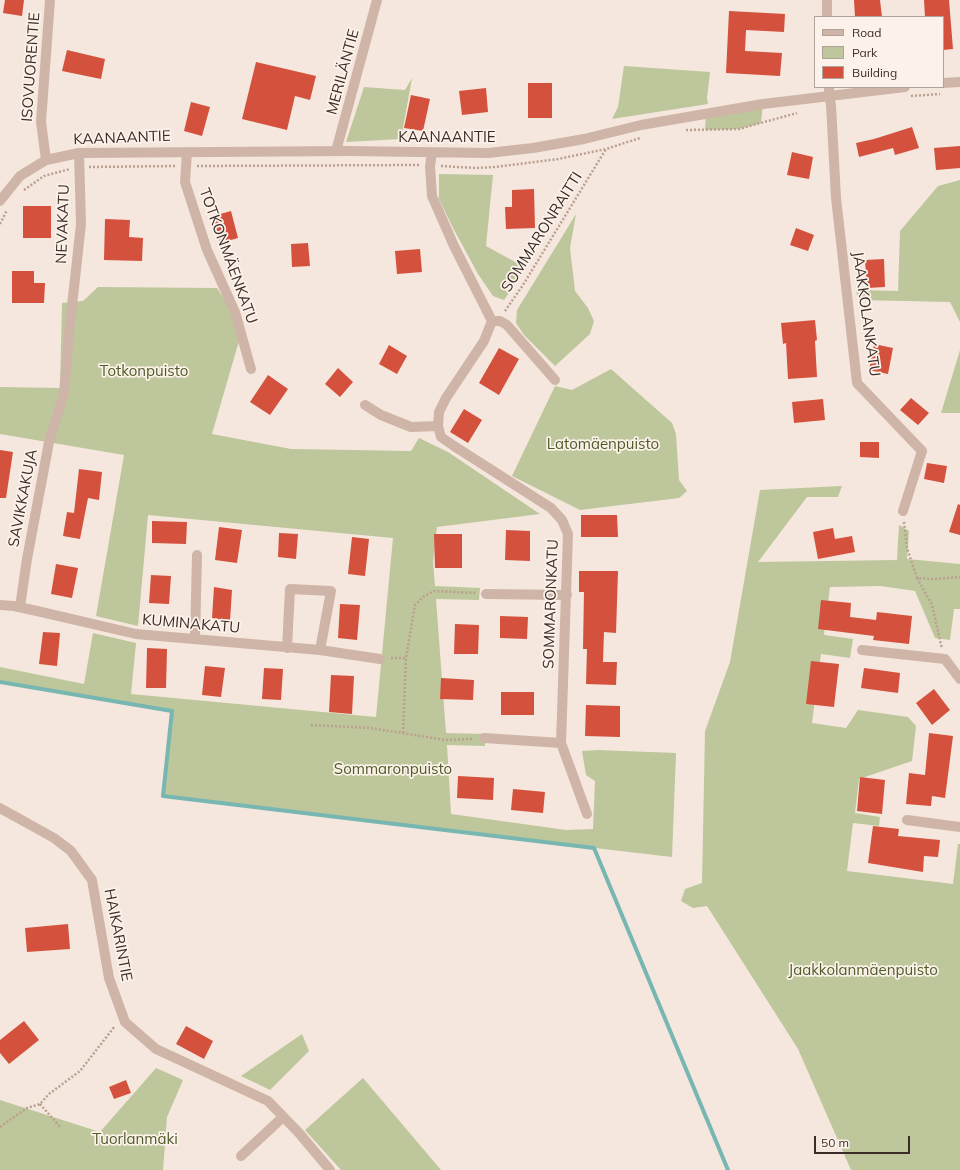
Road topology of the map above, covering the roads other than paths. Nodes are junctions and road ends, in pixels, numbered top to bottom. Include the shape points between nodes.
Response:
1 (50, 0) edge
2 (377, 0) edge
3 (827, 0) edge
4 (827, 16) edge
5 (960, 82) edge
6 (944, 83) edge
7 (890, 88) edge
8 (829, 92) edge
9 (336, 151) junction
10 (187, 152) junction
11 (79, 153) junction
12 (432, 153) junction
13 (46, 160) junction
14 (0, 200) edge
15 (492, 321) junction
16 (251, 369) dead end
17 (555, 380) dead end
18 (365, 404) dead end
19 (438, 426) junction
20 (50, 442) joint
21 (903, 511) road end
22 (197, 555) dead end
23 (486, 594) road end
24 (567, 595) junction
25 (0, 605) edge
26 (20, 607) junction
27 (194, 639) junction
28 (287, 648) junction
29 (320, 650) junction
30 (862, 650) dead end
31 (380, 659) road end
32 (960, 679) edge
33 (484, 738) road end
34 (561, 743) junction
35 (0, 808) edge
36 (587, 814) dead end
37 (907, 820) dead end
38 (960, 827) edge
39 (283, 1117) junction
40 (241, 1156) dead end
41 (330, 1170) edge

1 - 13 street, ISOVUORENTIE via 41,122
2 - 9 street, MERILÄNTIE
3 - 4 street
5 - 6 street
7 - 8 street, KAANAANTIE
8 - 12 street, KAANAANTIE via 533,148 488,153
8 - 21 street, JAAKKOLANKATU via 836,198 858,383 922,451
9 - 10 street, KAANAANTIE
9 - 12 street, KAANAANTIE
10 - 11 street, KAANAANTIE
10 - 16 street, TOTKONMÄENKATU via 185,182 207,250 235,312
11 - 13 street, KAANAANTIE
11 - 20 street, NEVAKATU via 80,224 64,392
12 - 15 street via 432,196
13 - 14 street, KAANAANTIE via 20,176
15 - 17 street via 500,321 507,325
15 - 19 street via 484,341 446,398 439,412
18 - 19 street via 381,415 411,427
19 - 24 street, SOMMARONKATU via 441,437 551,508 562,520 568,534
20 - 26 street, SAVIKKAKUJA
22 - 27 street
23 - 24 street
24 - 34 street, SOMMARONKATU
25 - 26 street, KUMINAKATU
26 - 27 street, KUMINAKATU via 136,634
27 - 28 street, KUMINAKATU
28 - 29 street, KUMINAKATU
28 - 29 street via 290,589 331,591
29 - 31 street, KUMINAKATU
30 - 32 street via 944,659
33 - 34 street
34 - 36 street
35 - 39 street, HAIKARINTIE via 54,838 71,852 92,880 109,978 125,1022 156,1049 268,1101
37 - 38 street
39 - 40 street
39 - 41 street, HAIKARINTIE

